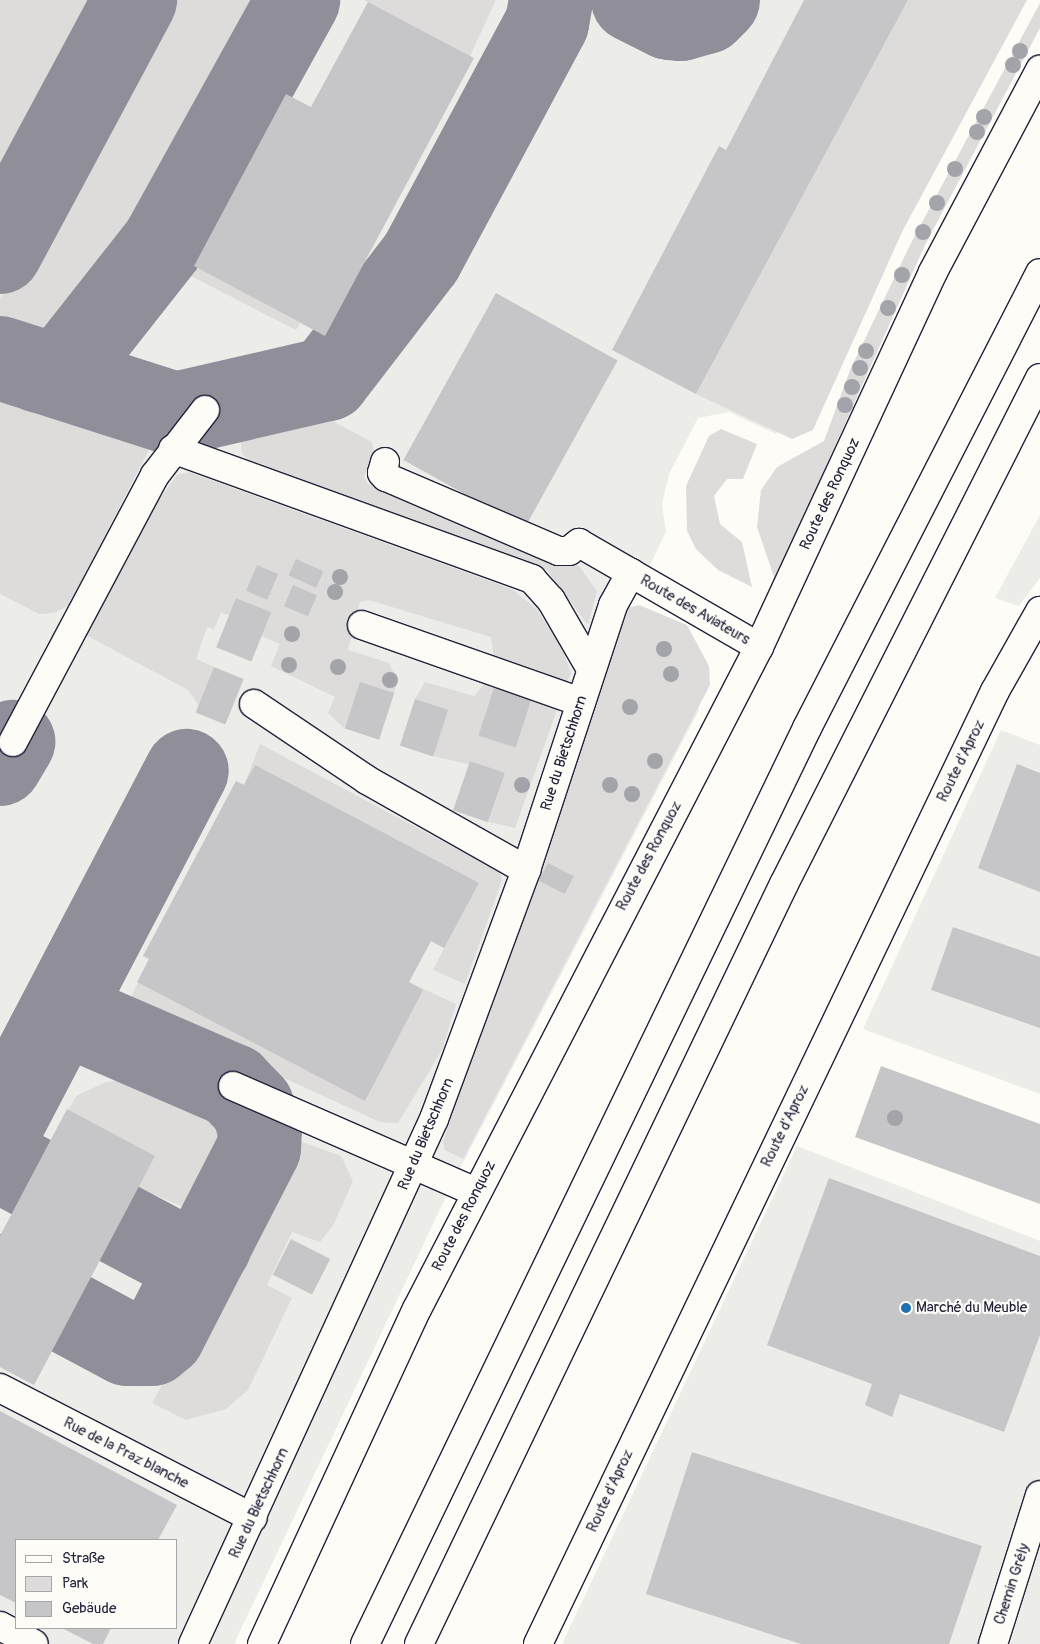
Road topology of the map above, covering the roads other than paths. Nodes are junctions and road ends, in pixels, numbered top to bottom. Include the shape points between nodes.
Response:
1 (1040, 70) edge
2 (1040, 273) edge
3 (1040, 378) edge
4 (205, 410) dead end
5 (173, 449) junction
6 (385, 462) dead end
7 (625, 569) junction
8 (614, 605) joint
9 (1040, 611) edge
10 (362, 625) dead end
11 (759, 647) junction
12 (591, 669) junction
13 (581, 702) junction
14 (254, 704) dead end
15 (13, 742) dead end
16 (526, 870) junction
17 (233, 1086) dead end
18 (414, 1164) junction
19 (476, 1192) junction
20 (0, 1388) edge
21 (1040, 1495) edge
22 (253, 1518) junction
23 (0, 1626) edge
24 (34, 1644) edge
25 (194, 1644) edge
26 (262, 1644) edge
27 (365, 1644) edge
28 (419, 1644) edge
29 (538, 1644) edge
30 (993, 1644) edge

1 - 11 main road, Route des Ronquoz via 933,272
2 - 27 main road via 790,763
3 - 28 main road via 779,893
4 - 5 main road
5 - 12 main road via 532,579 551,600
5 - 15 main road
6 - 7 main road via 382,473 386,477 559,551 569,551 579,542
7 - 8 main road, Route des Aviateurs
7 - 11 main road, Route des Aviateurs
8 - 12 main road, Rue du Bietschhorn
9 - 29 main road, Route d'Aproz via 995,691
10 - 13 main road
11 - 19 main road, Route des Ronquoz
12 - 13 main road, Rue du Bietschhorn
13 - 16 main road, Rue du Bietschhorn
14 - 16 main road via 367,780
16 - 18 main road, Rue du Bietschhorn
17 - 18 main road
18 - 19 main road
18 - 22 main road, Rue du Bietschhorn
19 - 26 main road, Route des Ronquoz via 417,1309
20 - 22 main road, Rue de la Praz blanche
21 - 30 main road, Chemin Grély
22 - 25 main road, Rue du Bietschhorn
23 - 24 main road

